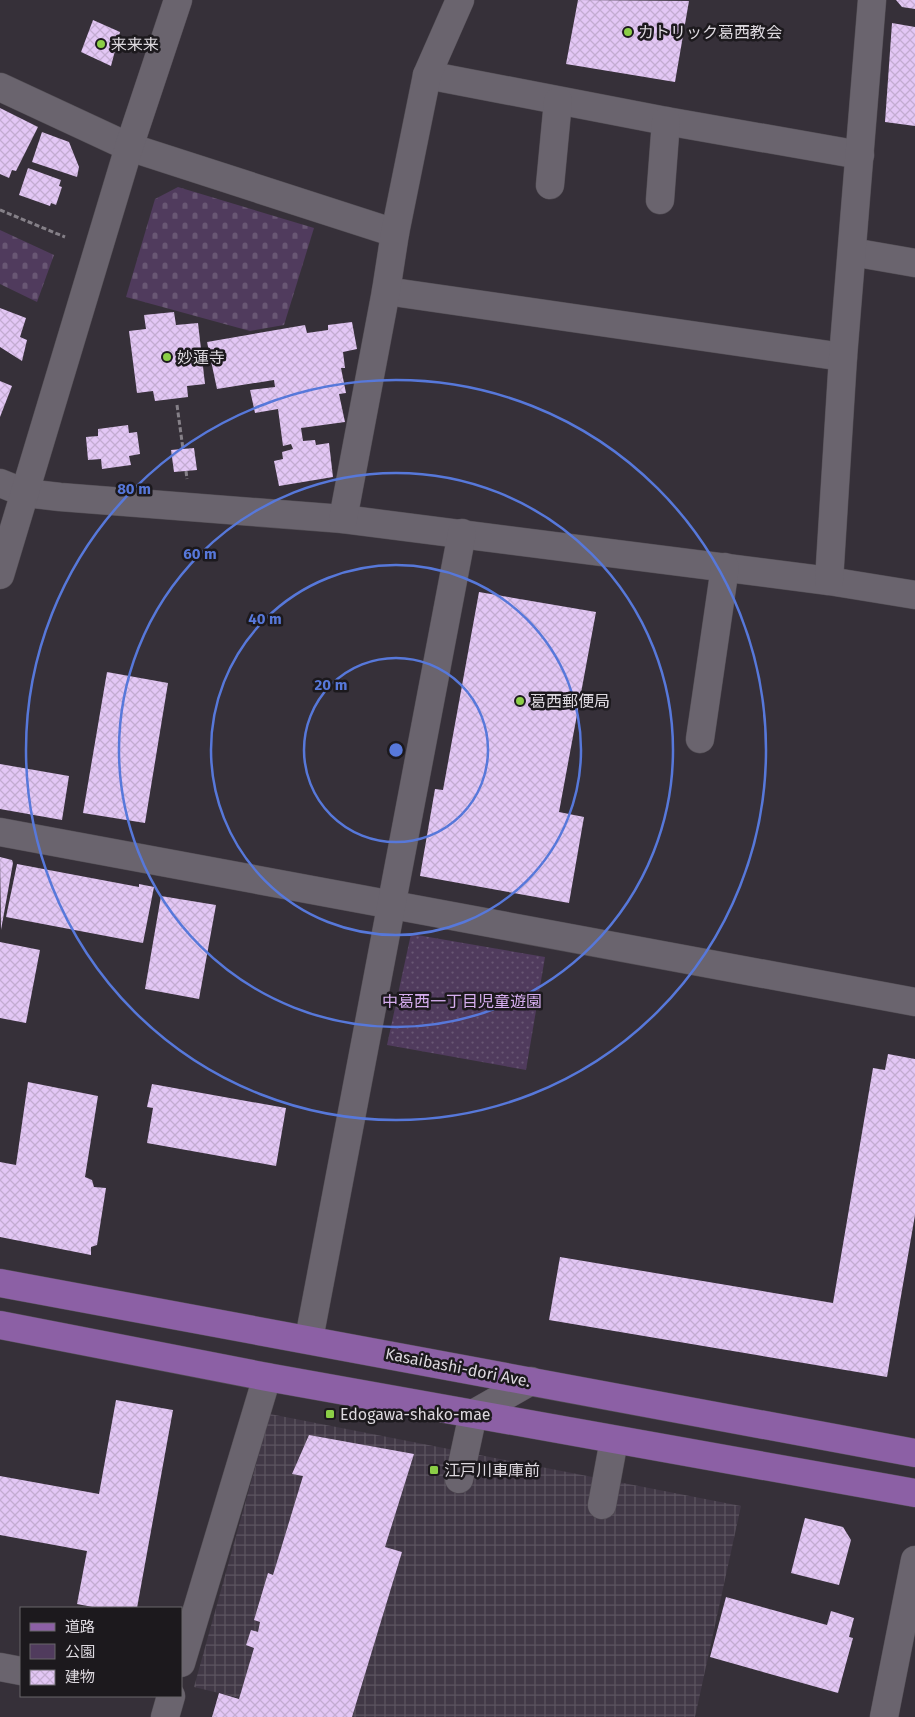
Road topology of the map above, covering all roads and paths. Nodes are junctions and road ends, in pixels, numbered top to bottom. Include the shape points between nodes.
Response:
1 (178, 0) edge
2 (460, 0) edge
3 (872, 0) edge
4 (427, 75) junction
5 (0, 87) edge
6 (558, 100) junction
7 (666, 121) junction
8 (129, 147) junction
9 (860, 155) junction
10 (550, 185) dead end
11 (660, 200) dead end
12 (0, 210) edge
13 (395, 233) junction
14 (65, 238) dead end
15 (852, 252) junction
16 (915, 263) edge
17 (386, 291) junction
18 (843, 357) junction
19 (177, 405) dead end
20 (184, 449) dead end
21 (0, 483) edge
22 (25, 493) junction
23 (342, 519) junction
24 (462, 533) junction
25 (725, 567) junction
26 (0, 575) edge
27 (829, 581) junction
28 (915, 594) edge
29 (700, 739) dead end
30 (0, 832) edge
31 (391, 904) junction
32 (915, 1002) edge
33 (0, 1283) edge
34 (0, 1325) edge
35 (309, 1339) junction
36 (267, 1377) junction
37 (531, 1381) junction
38 (473, 1414) junction
39 (614, 1440) junction
40 (915, 1453) edge
41 (459, 1479) dead end
42 (915, 1494) edge
43 (602, 1505) dead end
44 (915, 1560) edge
45 (182, 1660) edge
46 (0, 1667) edge
47 (20, 1671) edge
48 (884, 1717) edge

1 - 8 street
2 - 4 street
3 - 9 street
4 - 6 street
4 - 13 street
5 - 8 street
6 - 7 street
6 - 10 street
7 - 9 street
7 - 11 street
8 - 13 street
8 - 22 street
9 - 15 street
12 - 14 path
13 - 17 street
15 - 16 street
15 - 18 street
17 - 18 street
17 - 23 street
18 - 27 street
19 - 20 path
21 - 22 street
22 - 23 street
22 - 26 street
23 - 24 street
24 - 25 street
24 - 31 street
25 - 27 street
25 - 29 street
27 - 28 street
30 - 31 street
31 - 32 street
31 - 35 street
33 - 35 main road, Kasaibashi-dori Ave.
34 - 36 main road
35 - 37 main road, Kasaibashi-dori Ave.
36 - 38 main road
36 - 45 street
37 - 38 street
37 - 40 main road, Kasaibashi-dori Ave.
38 - 39 main road
38 - 41 street
39 - 42 main road
39 - 43 street
44 - 48 street
46 - 47 street

